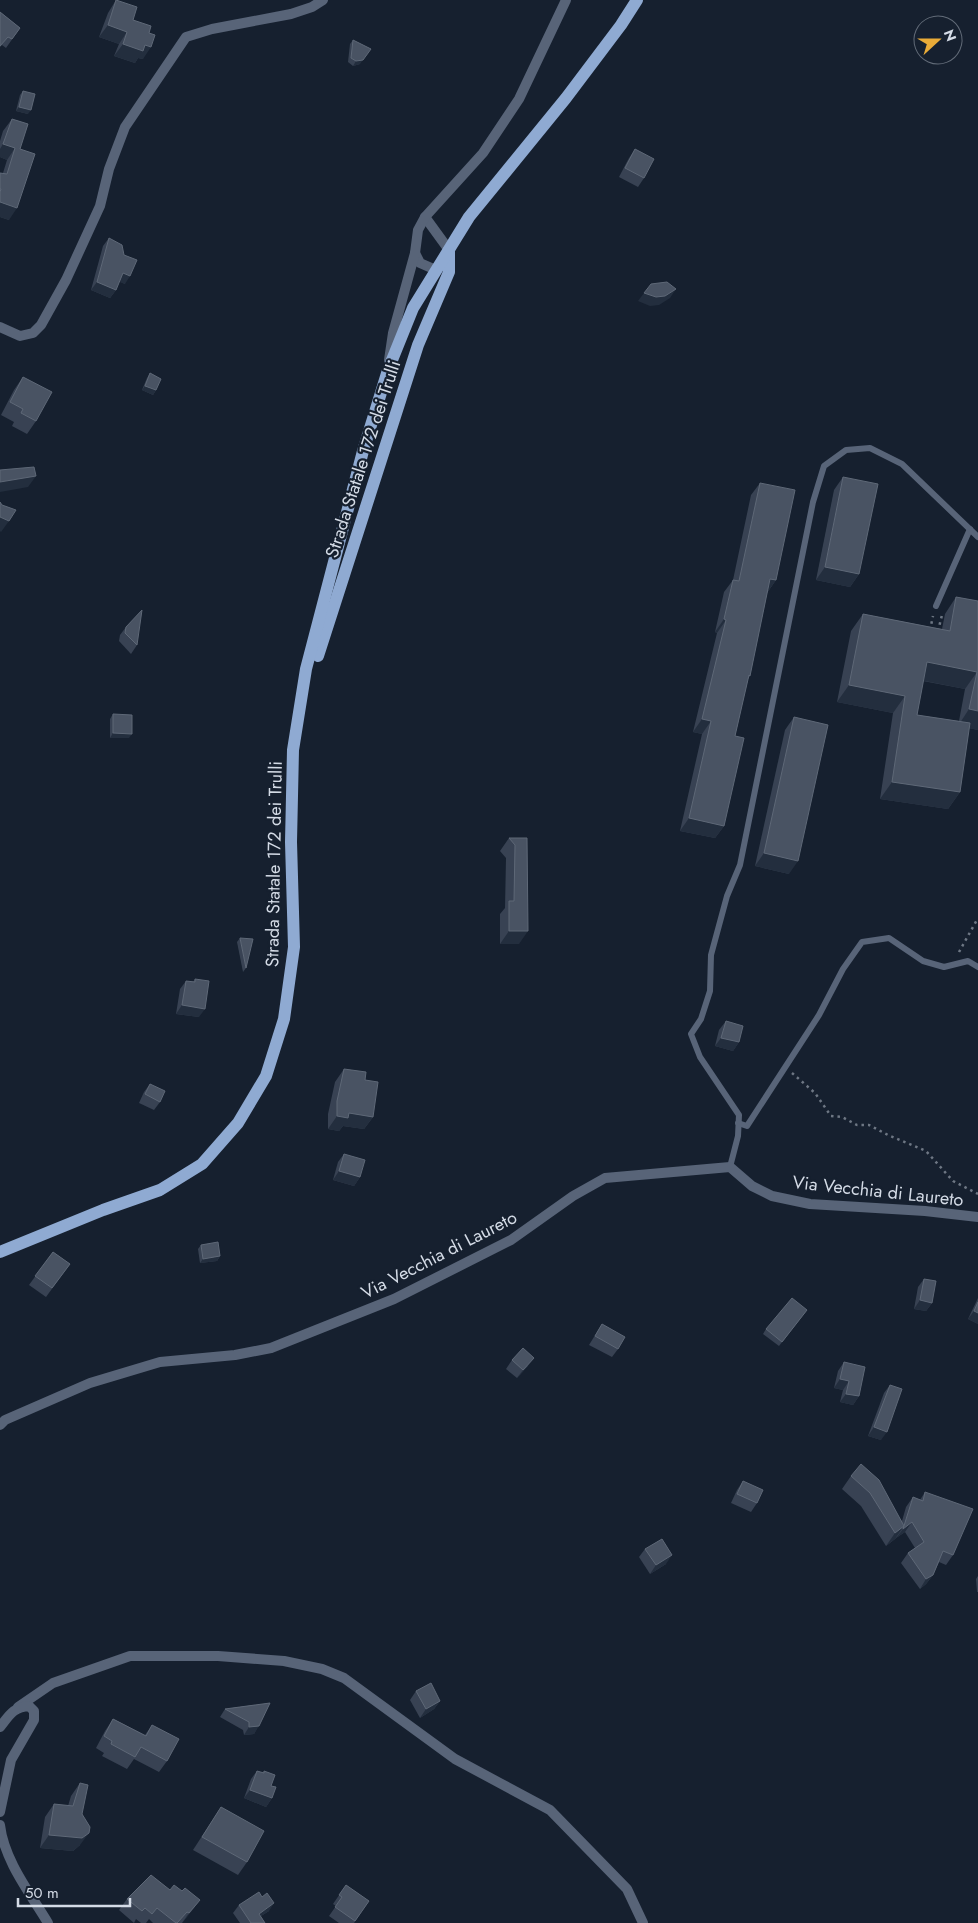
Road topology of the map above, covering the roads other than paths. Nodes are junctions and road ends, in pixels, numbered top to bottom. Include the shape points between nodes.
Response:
1 (323, 0) edge
2 (566, 0) edge
3 (637, 0) edge
4 (425, 217) junction
5 (448, 250) junction
6 (415, 253) junction
7 (436, 270) junction
8 (0, 327) edge
9 (388, 370) junction
10 (970, 529) junction
11 (978, 537) edge
12 (937, 604) road end
13 (301, 709) junction
14 (978, 967) edge
15 (738, 1124) junction
16 (730, 1167) junction
17 (978, 1217) edge
18 (0, 1252) edge
19 (0, 1425) edge
20 (18, 1707) junction
21 (0, 1728) edge
22 (0, 1812) edge
23 (0, 1825) edge
24 (48, 1923) edge
25 (643, 1923) edge

1 - 8 street via 291,14 186,37 125,127 108,170 100,206 66,280 40,325 33,333 20,336
2 - 4 street via 519,99 484,152
3 - 5 main road, Strada Statale 172 dei Trulli via 566,98 474,210
4 - 5 street
4 - 6 street via 418,230
5 - 7 main road, Strada Statale 172 dei Trulli
5 - 13 main road, Strada Statale 172 dei Trulli via 450,272 418,345
6 - 7 street via 420,263
6 - 9 street via 392,333
7 - 9 main road, Strada Statale 172 dei Trulli via 413,308
9 - 13 main road, Strada Statale 172 dei Trulli via 362,451 306,669
10 - 11 lane
10 - 12 lane
10 - 15 lane via 902,464 870,448 846,450 824,466 813,502 740,865 727,896 711,955 710,991 701,1019 691,1034 700,1057 739,1115
13 - 18 main road, Strada Statale 172 dei Trulli via 293,750 294,947 284,1019 266,1076 238,1123 202,1164 160,1190
14 - 15 lane via 968,961 944,968 923,961 890,938 862,942 748,1126
15 - 16 lane
16 - 17 street, Via Vecchia di Laureto via 752,1186 772,1196 810,1204
16 - 19 street, Via Vecchia di Laureto via 605,1178 573,1196 511,1240 385,1303 271,1348 236,1356 160,1362 90,1383
20 - 21 street
20 - 22 street via 29,1706 34,1710 34,1720 11,1760
20 - 25 street via 53,1683 130,1656 218,1656 284,1661 322,1669 344,1678 455,1758 550,1810 627,1889
23 - 24 street via 2,1840 14,1865

